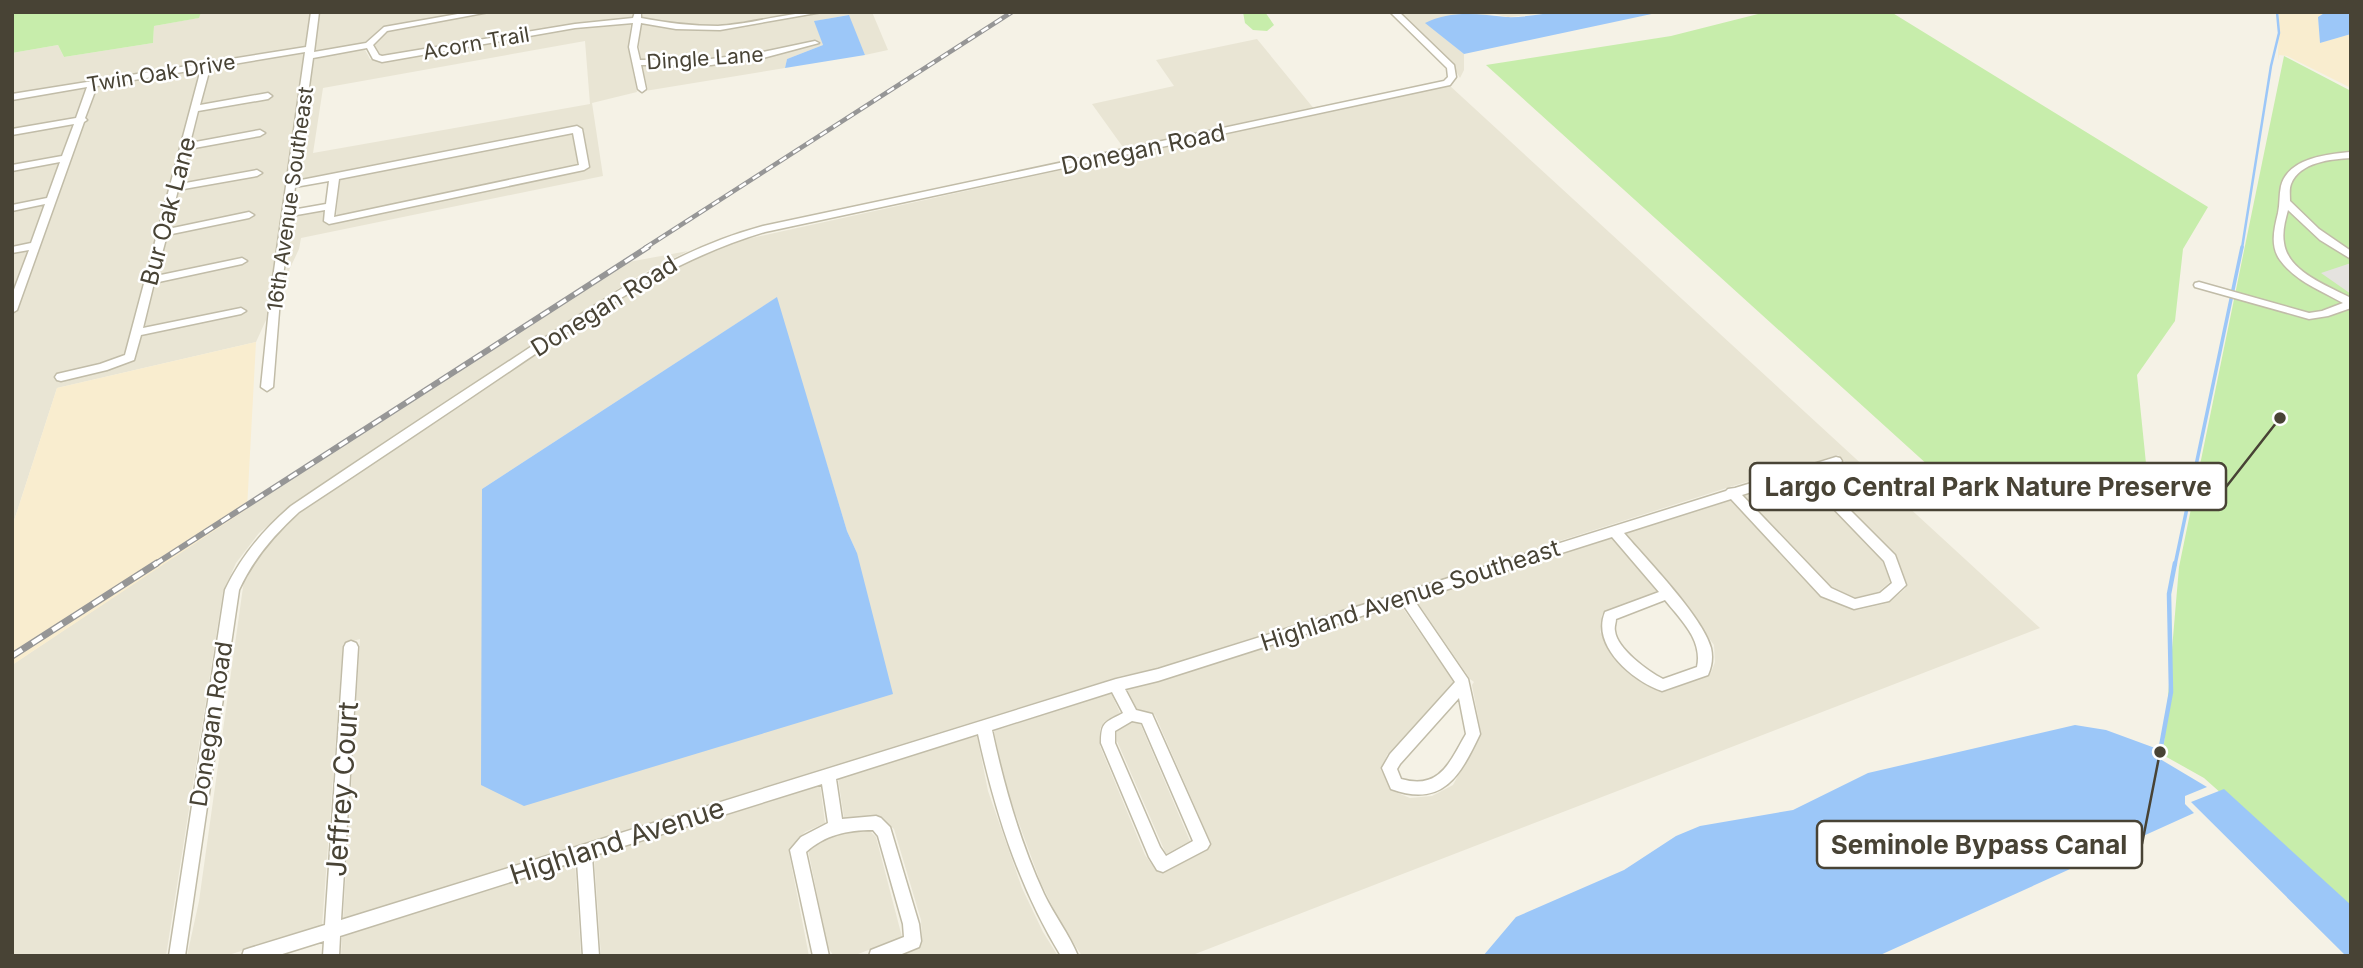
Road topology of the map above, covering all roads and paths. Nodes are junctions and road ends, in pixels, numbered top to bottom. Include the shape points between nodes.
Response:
1 (315, 12) edge
2 (485, 12) edge
3 (818, 12) edge
4 (1394, 12) edge
5 (638, 16) edge
6 (815, 43) dead end
7 (369, 45) junction
8 (309, 52) junction
9 (636, 63) junction
10 (206, 65) junction
11 (93, 84) junction
12 (642, 89) dead end
13 (268, 96) dead end
14 (12, 97) edge
15 (195, 109) junction
16 (82, 120) junction
17 (12, 132) edge
18 (260, 133) dead end
19 (186, 146) junction
20 (2351, 155) edge
21 (68, 158) junction
22 (12, 168) edge
23 (257, 173) dead end
24 (334, 177) junction
25 (292, 185) junction
26 (174, 188) junction
27 (53, 200) junction
28 (2285, 201) junction
29 (331, 205) junction
30 (12, 208) edge
31 (288, 214) junction
32 (249, 215) dead end
33 (162, 233) junction
34 (36, 245) junction
35 (12, 250) edge
36 (2351, 256) edge
37 (242, 261) dead end
38 (150, 281) junction
39 (2199, 285) dead end
40 (15, 296) edge
41 (2351, 304) edge
42 (12, 310) edge
43 (241, 311) dead end
44 (136, 333) junction
45 (61, 377) dead end
46 (267, 387) dead end
47 (1836, 461) dead end
48 (1803, 470) junction
49 (1732, 492) junction
50 (1614, 530) junction
51 (1668, 594) junction
52 (1404, 596) junction
53 (351, 647) dead end
54 (1463, 683) junction
55 (1116, 685) junction
56 (1131, 715) junction
57 (984, 727) junction
58 (828, 774) junction
59 (835, 827) junction
60 (584, 852) junction
61 (332, 931) junction
62 (177, 956) edge
63 (250, 956) edge
64 (331, 956) edge
65 (591, 956) edge
66 (821, 956) edge
67 (877, 956) edge
68 (1070, 956) edge

1 - 8 street, 16th Avenue Southeast
2 - 7 street via 384,29
3 - 5 street, Acorn Trail via 707,29 676,27
4 - 62 street, Donegan Road via 1443,58 1452,78 1436,87 790,223 709,246 644,277 325,487 265,534 232,590
5 - 7 street, Acorn Trail via 382,59
5 - 9 street
6 - 9 street, Dingle Lane via 711,62
7 - 8 street
8 - 10 street, Twin Oak Drive
8 - 25 street, 16th Avenue Southeast
9 - 12 street
10 - 11 street, Twin Oak Drive
10 - 15 street, Bur Oak Lane
11 - 14 street, Twin Oak Drive
11 - 16 street
13 - 15 street
15 - 19 street, Bur Oak Lane
16 - 17 street
16 - 21 street
18 - 19 street
19 - 26 street, Bur Oak Lane
20 - 28 street via 2301,167 2286,185
21 - 22 street
21 - 27 street
23 - 26 street
24 - 25 street
24 - 29 street
24 - 29 street via 578,129 584,167 329,221
25 - 31 street, 16th Avenue Southeast
26 - 33 street, Bur Oak Lane
27 - 30 street
27 - 34 street
28 - 36 street via 2314,232
28 - 41 street via 2278,245 2284,258
29 - 31 street
31 - 46 street, 16th Avenue Southeast
32 - 33 street
33 - 38 street, Bur Oak Lane
34 - 35 street
34 - 40 street
37 - 38 street
38 - 44 street, Bur Oak Lane
39 - 41 street via 2309,316
40 - 42 street
43 - 44 street
44 - 45 street, Bur Oak Lane via 130,357
47 - 48 street, Highland Avenue Southeast
48 - 49 street, Highland Avenue Southeast
48 - 49 street via 1890,559 1899,585 1884,597 1854,604 1826,592
49 - 50 street, Highland Avenue Southeast
50 - 51 street
50 - 52 street, Highland Avenue Southeast
51 - 51 street via 1610,616 1608,631 1632,667 1662,685 1703,671 1707,659 1706,645
52 - 54 street
52 - 55 street, Highland Avenue Southeast
53 - 61 street, Jeffrey Court
54 - 54 street via 1389,768 1396,784 1427,790 1450,774 1473,734
55 - 56 street
55 - 57 street, Highland Avenue Southeast
56 - 56 street via 1108,728 1108,743 1163,865 1202,844 1147,718
57 - 58 street, Highland Avenue
57 - 68 street via 996,788 1031,885
58 - 59 street
58 - 60 street, Highland Avenue
59 - 66 street via 812,836 798,850
59 - 67 street via 876,823 885,832 913,941
60 - 61 street, Highland Avenue
60 - 65 street
61 - 63 street, Highland Avenue
61 - 64 street, Jeffrey Court

